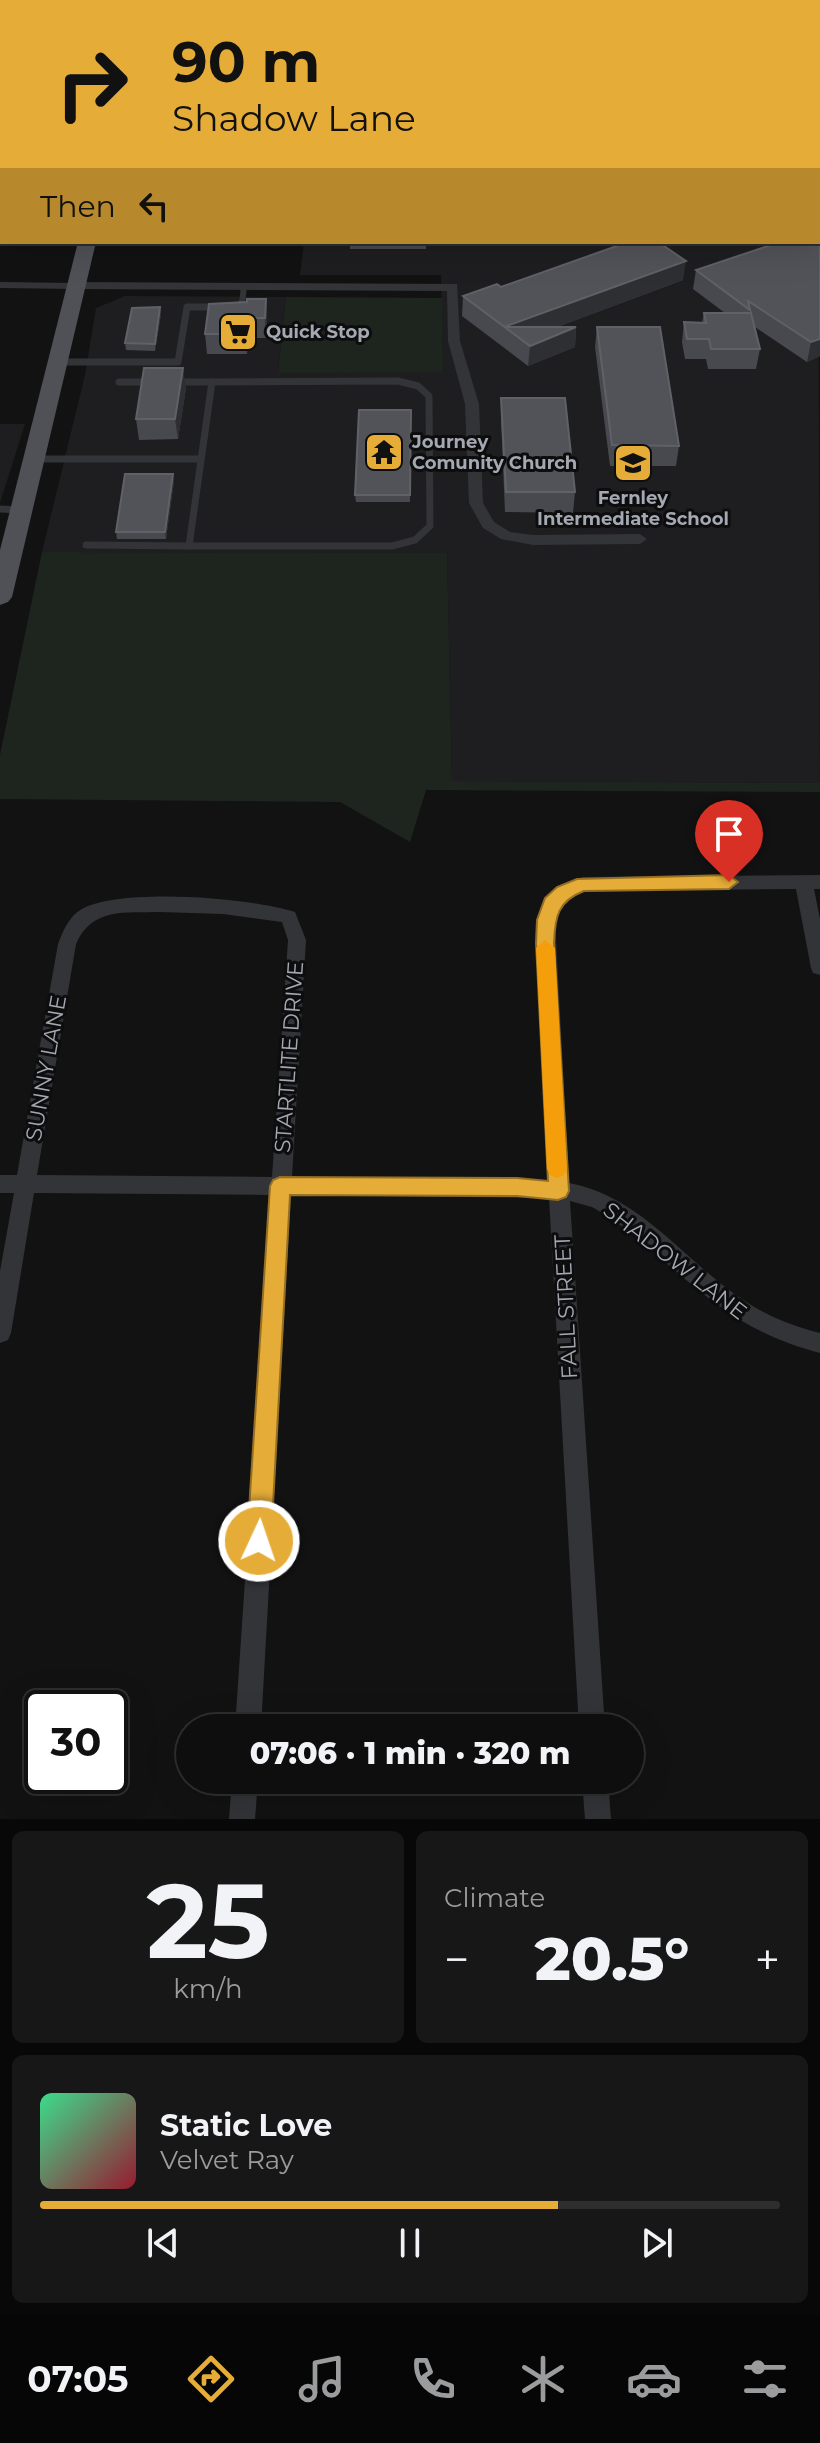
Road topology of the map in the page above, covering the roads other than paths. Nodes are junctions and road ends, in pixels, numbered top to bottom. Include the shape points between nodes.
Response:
1 (86, 244) edge
2 (0, 285) edge
3 (76, 286) junction
4 (244, 286) junction
5 (58, 362) junction
6 (119, 382) dead end
7 (212, 382) junction
8 (34, 459) junction
9 (201, 459) junction
10 (11, 510) edge
11 (640, 539) dead end
12 (86, 545) dead end
13 (189, 546) junction
14 (0, 597) edge
15 (812, 882) edge
16 (194, 907) joint
17 (820, 968) edge
18 (0, 1184) edge
19 (26, 1185) junction
20 (280, 1186) junction
21 (558, 1191) junction
22 (0, 1333) edge
23 (820, 1343) edge
24 (249, 1714) edge
25 (591, 1714) edge
26 (244, 1794) edge
27 (596, 1794) edge
28 (242, 1819) edge
29 (598, 1819) edge

1 - 3 main road
2 - 3 lane
3 - 4 street
3 - 5 main road
4 - 5 lane via 242,307 187,307 178,362
4 - 11 street via 453,287 454,341 472,404 476,503 488,525 506,536 533,540
5 - 8 main road
6 - 7 lane
7 - 9 lane
7 - 13 lane via 398,381 418,386 429,396 430,526 415,540 392,546
8 - 9 lane
8 - 10 main road
9 - 13 lane
10 - 14 main road
12 - 13 lane
15 - 17 street
15 - 21 street, FALL STREET via 609,881 583,884 551,903 545,943
16 - 19 street, SUNNY LANE via 103,908 81,918 73,929
16 - 20 street, STARTLITE DRIVE via 278,911 295,927
18 - 19 street, SHADOW LANE
19 - 20 street, SHADOW LANE
19 - 22 street, SUNNY LANE
20 - 21 street, SHADOW LANE
20 - 24 street, STARTLITE DRIVE
21 - 23 street, SHADOW LANE via 589,1197 620,1214 754,1321 786,1336
21 - 25 street, FALL STREET
26 - 28 street
27 - 29 street

